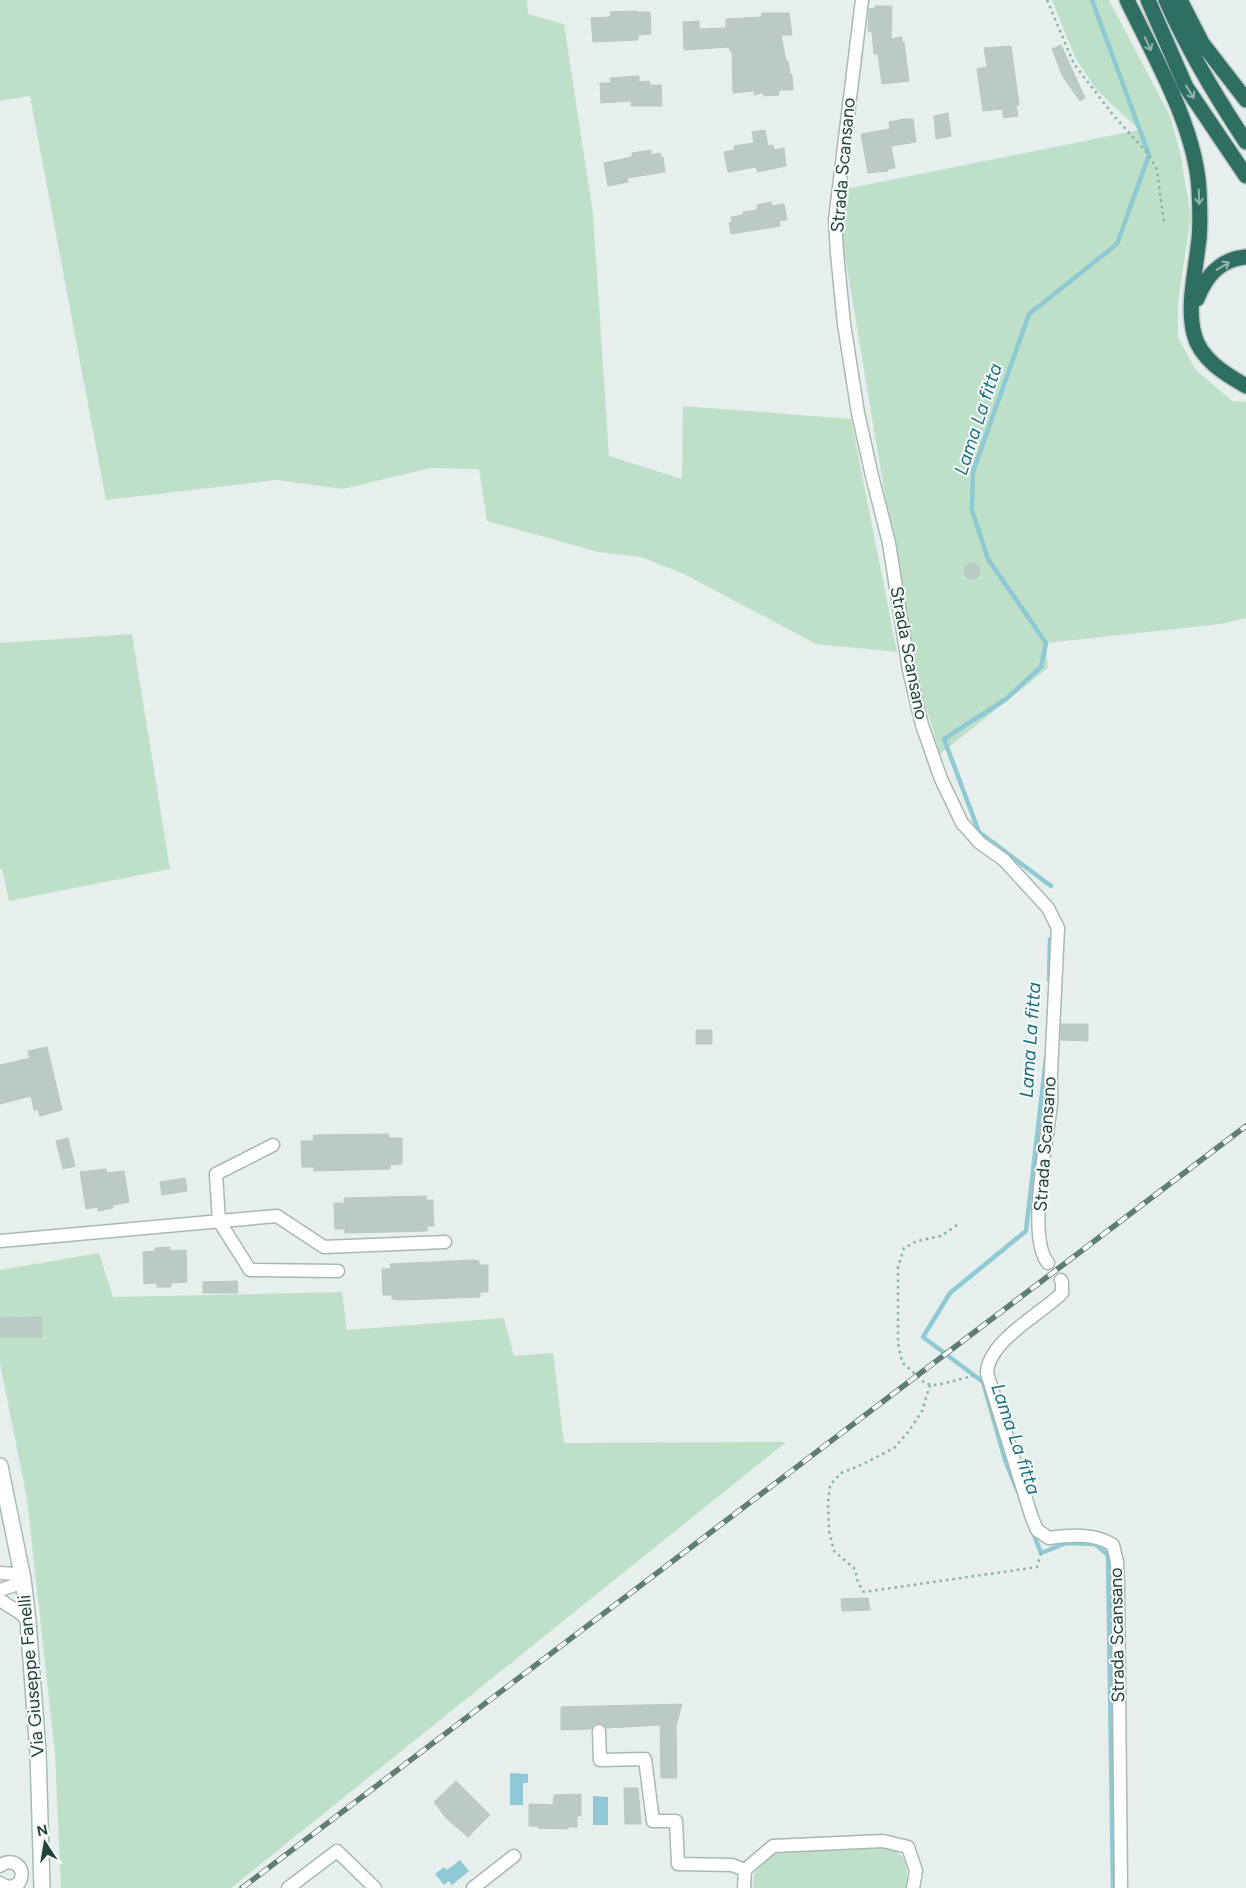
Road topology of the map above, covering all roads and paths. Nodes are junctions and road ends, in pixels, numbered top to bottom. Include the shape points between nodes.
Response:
1 (862, 0) edge
2 (1047, 0) edge
3 (1127, 0) edge
4 (1148, 0) edge
5 (1166, 0) edge
6 (1180, 0) edge
7 (1246, 100) edge
8 (1246, 142) edge
9 (1246, 176) edge
10 (1164, 223) dead end
11 (1246, 257) edge
12 (1190, 314) junction
13 (1246, 386) edge
14 (273, 1145) dead end
15 (220, 1221) junction
16 (957, 1225) dead end
17 (0, 1241) edge
18 (445, 1242) dead end
19 (1048, 1263) dead end
20 (338, 1271) dead end
21 (1061, 1280) dead end
22 (987, 1373) junction
23 (930, 1385) junction
24 (0, 1466) edge
25 (6, 1494) junction
26 (0, 1513) edge
27 (1049, 1538) junction
28 (0, 1573) edge
29 (23, 1579) junction
30 (0, 1590) edge
31 (0, 1600) edge
32 (28, 1621) junction
33 (598, 1731) dead end
34 (514, 1856) dead end
35 (0, 1866) edge
36 (745, 1870) junction
37 (0, 1883) edge
38 (42, 1888) edge
39 (288, 1888) edge
40 (375, 1888) edge
41 (473, 1888) edge
42 (744, 1888) edge
43 (913, 1888) edge
44 (1121, 1888) edge

1 - 19 street, Strada Scansano via 835,220 846,333 858,413 890,543 909,670 922,725 941,779 962,823 980,843 1004,860 1048,908 1058,928 1051,1102 1039,1215 1040,1247
2 - 10 path via 1074,64 1114,116 1149,154 1157,170
3 -> 12 highway via 1177,107 1192,150 1199,188 1200,218
4 -> 9 highway via 1186,87
5 - 8 highway via 1206,78
6 - 7 highway via 1202,43
12 -> 11 highway via 1203,282 1221,264
12 - 13 highway via 1194,336 1207,358
14 - 15 street via 216,1174
15 - 17 street
15 - 18 street via 277,1216 324,1248
15 - 20 street via 250,1270
16 - 23 path via 941,1236 904,1248 898,1268 898,1343 902,1362
21 - 22 street via 1062,1293 1007,1338 996,1350 987,1366
22 - 23 path
22 - 27 street via 1031,1516 1037,1530
23 - 27 path via 922,1411 894,1448 841,1473 830,1485 829,1531 834,1551 855,1569 864,1592 1037,1568 1044,1543
24 - 25 main road, Via Giuseppe Fanelli
25 - 26 street
25 - 29 main road, Via Giuseppe Fanelli
27 - 44 street, Strada Scansano via 1105,1539 1113,1545 1118,1562
28 - 29 street via 15,1574
29 - 30 street
29 - 32 main road, Via Giuseppe Fanelli
31 - 32 street
32 - 38 main road, Via Giuseppe Fanelli via 38,1752
33 - 36 street via 600,1760 644,1759 653,1822 676,1821 678,1864 732,1865
34 - 41 street
35 - 37 street via 13,1862 20,1867 22,1875 19,1883 12,1887
36 - 42 street
36 - 43 street via 773,1846 883,1841 908,1846 916,1871
39 - 40 street via 337,1851

